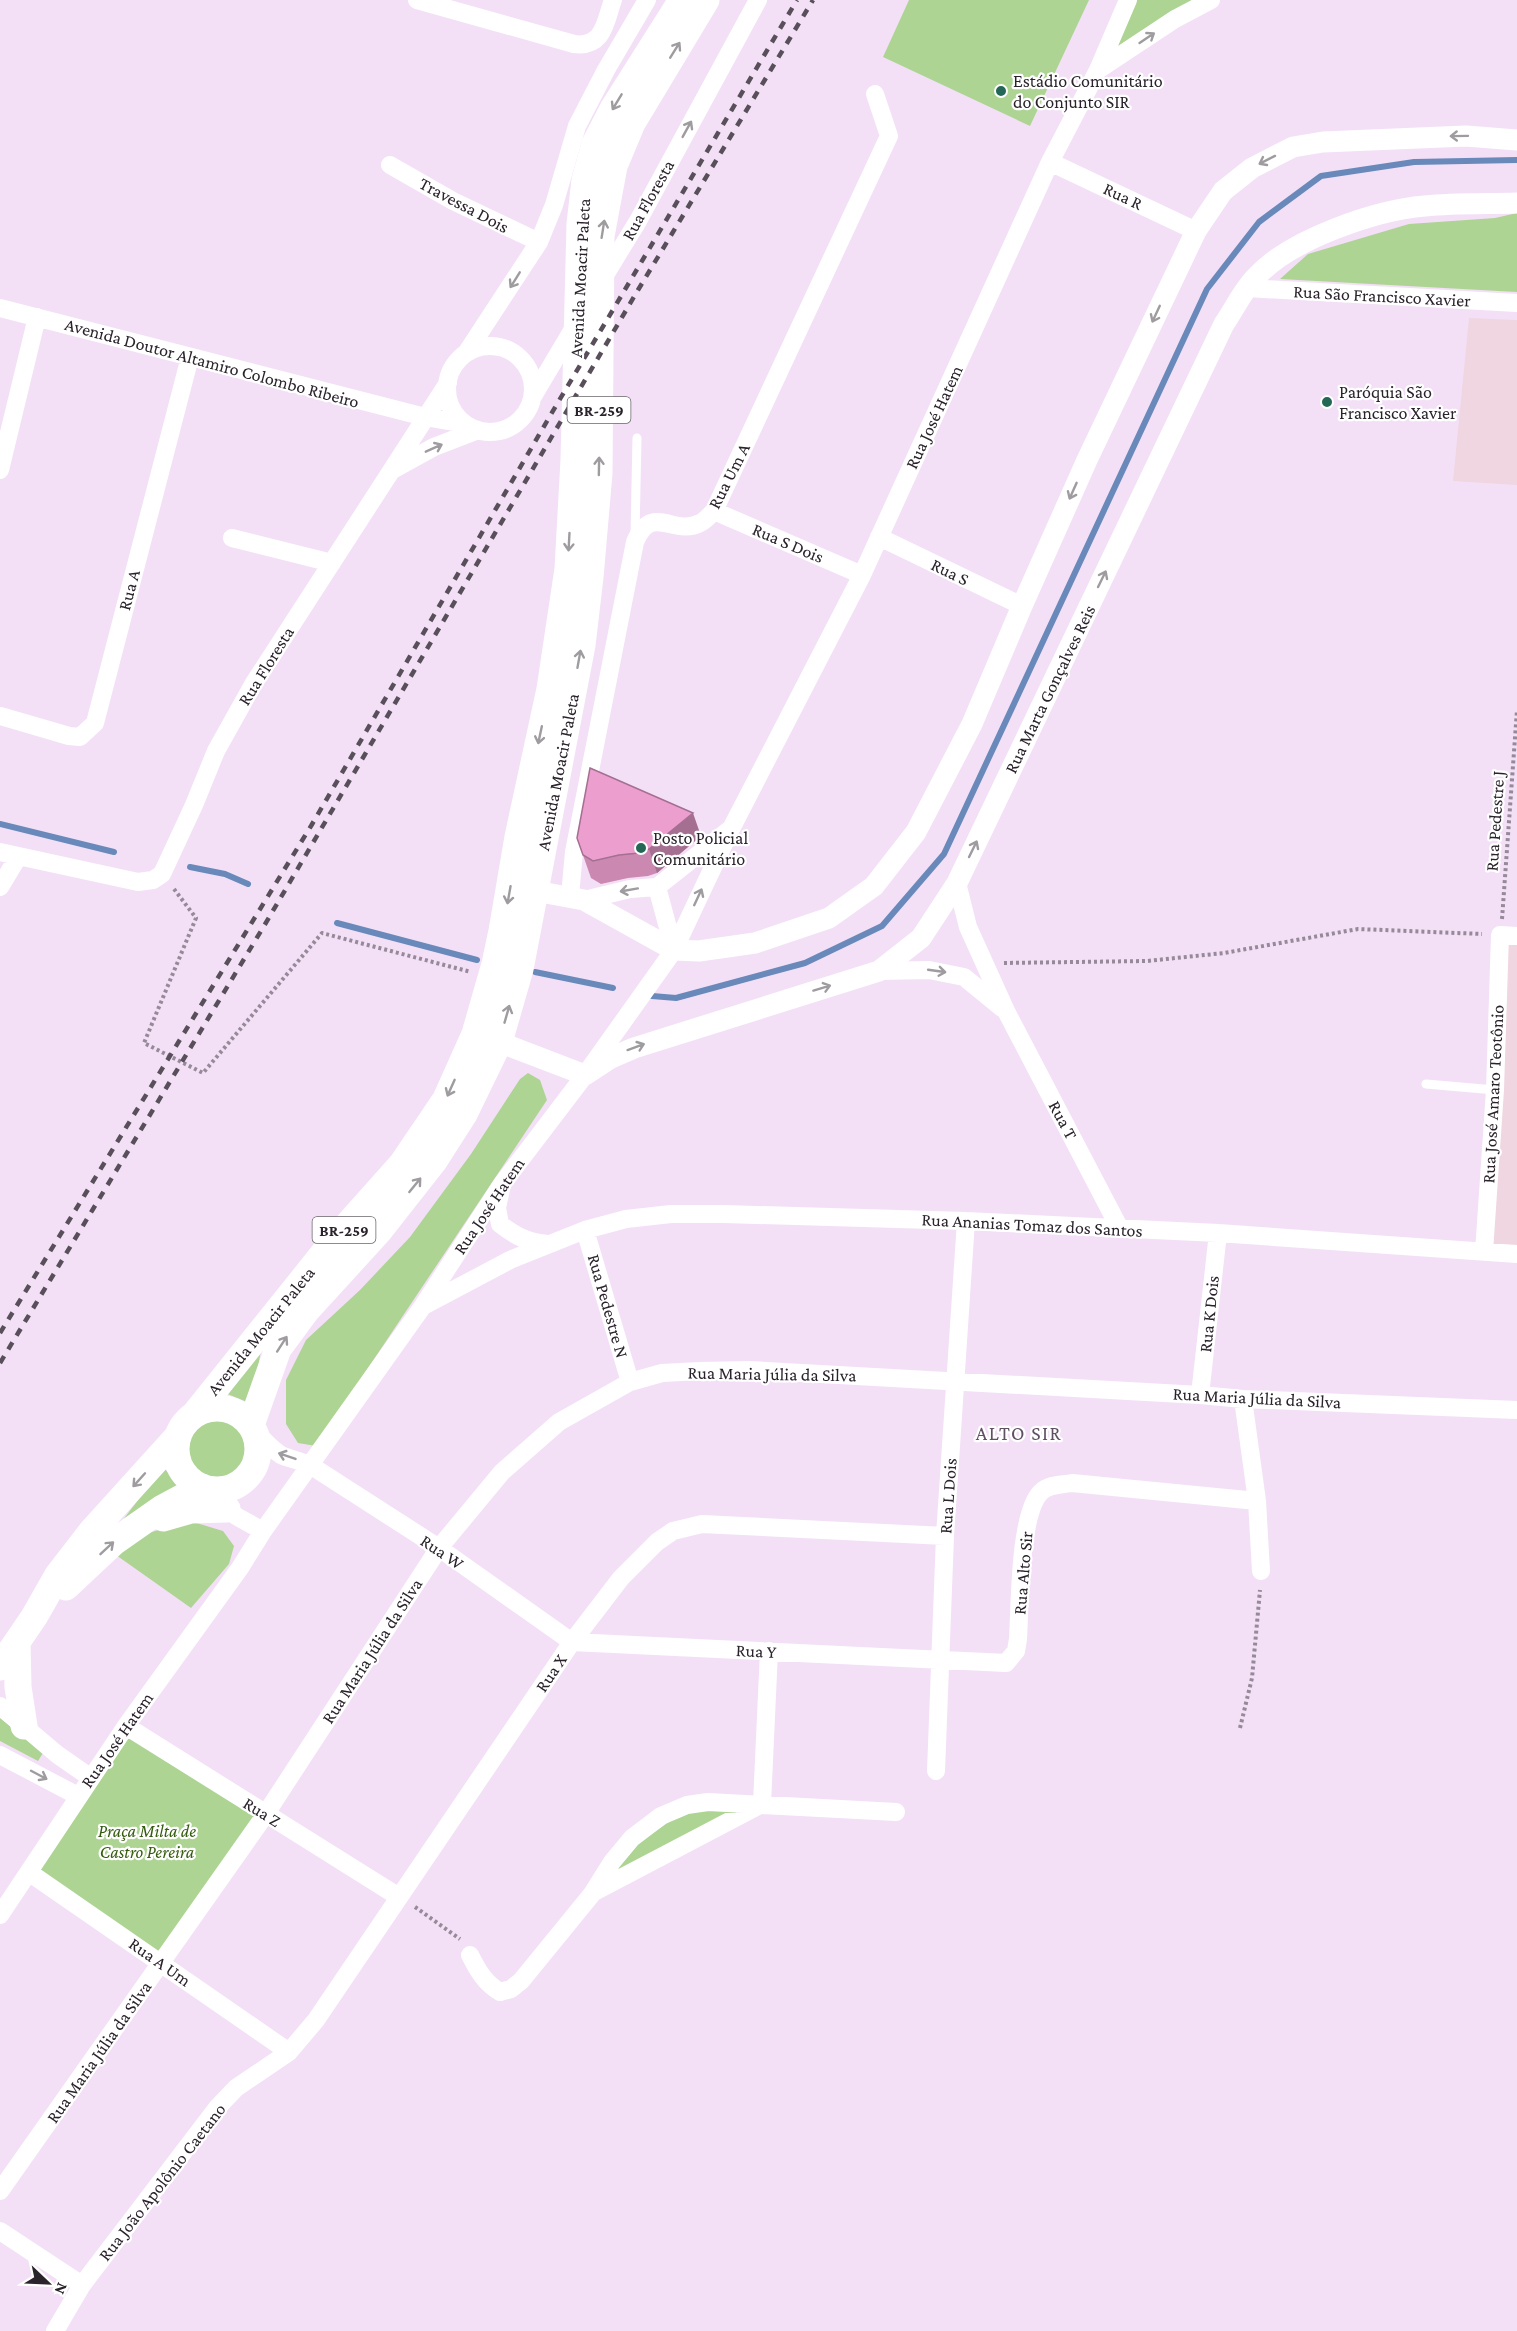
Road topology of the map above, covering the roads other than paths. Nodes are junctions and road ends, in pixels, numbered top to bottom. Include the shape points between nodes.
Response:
1 (417, 0) edge
2 (613, 0) edge
3 (647, 0) edge
4 (682, 0) edge
5 (706, 0) edge
6 (758, 0) edge
7 (1128, 0) edge
8 (1211, 0) edge
9 (1098, 70) junction
10 (875, 94) dead end
11 (1517, 140) edge
12 (1050, 162) junction
13 (390, 165) dead end
14 (1517, 203) edge
15 (1196, 231) junction
16 (539, 242) junction
17 (1247, 288) junction
18 (1517, 303) edge
19 (0, 308) edge
20 (37, 317) junction
21 (467, 352) junction
22 (190, 357) junction
23 (448, 383) junction
24 (532, 398) junction
25 (425, 417) junction
26 (471, 427) junction
27 (637, 438) dead end
28 (0, 470) edge
29 (393, 470) junction
30 (714, 511) junction
31 (879, 537) junction
32 (232, 538) dead end
33 (635, 542) junction
34 (332, 563) junction
35 (862, 575) junction
36 (1022, 606) junction
37 (0, 716) edge
38 (731, 829) junction
39 (9, 855) edge
40 (957, 883) junction
41 (657, 886) junction
42 (0, 887) edge
43 (535, 891) junction
44 (577, 898) junction
45 (1509, 935) edge
46 (674, 950) junction
47 (879, 971) junction
48 (1006, 1011) junction
49 (499, 1042) junction
50 (585, 1075) junction
51 (1426, 1084) dead end
52 (1495, 1090) junction
53 (502, 1184) junction
54 (966, 1221) junction
55 (1120, 1229) junction
56 (585, 1230) junction
57 (1218, 1233) junction
58 (550, 1244) junction
59 (1484, 1252) junction
60 (1517, 1254) edge
61 (423, 1306) junction
62 (956, 1381) junction
63 (630, 1382) junction
64 (1200, 1395) junction
65 (1243, 1399) junction
66 (1517, 1410) edge
67 (195, 1414) junction
68 (253, 1428) junction
69 (178, 1436) junction
70 (310, 1466) junction
71 (204, 1488) junction
72 (1257, 1501) junction
73 (232, 1512) junction
74 (134, 1528) junction
75 (263, 1531) junction
76 (945, 1536) junction
77 (439, 1548) junction
78 (240, 1568) junction
79 (1261, 1571) road end
80 (34, 1617) junction
81 (17, 1642) junction
82 (572, 1642) junction
83 (770, 1651) junction
84 (941, 1660) junction
85 (0, 1667) edge
86 (0, 1706) edge
87 (24, 1726) junction
88 (126, 1726) junction
89 (0, 1755) edge
90 (936, 1771) dead end
91 (91, 1778) junction
92 (78, 1796) junction
93 (762, 1804) junction
94 (896, 1812) dead end
95 (266, 1815) junction
96 (30, 1873) junction
97 (592, 1894) junction
98 (399, 1897) junction
99 (0, 1915) edge
100 (470, 1955) dead end
101 (162, 1963) junction
102 (289, 2052) junction
103 (0, 2191) edge
104 (0, 2231) edge
105 (82, 2285) junction
106 (56, 2331) edge

1 - 2 street via 586,46 600,37
3 - 16 street, Rua Floresta via 578,126
4 -> 67 main road, Avenida Moacir Paleta / BR-259 via 613,109 595,144 585,180 580,224 568,569 550,689 502,931 475,1034 446,1099 402,1164 336,1238
43 -> 5 main road, Avenida Moacir Paleta / BR-259 via 582,645 590,577 599,473 601,236 614,166 632,123
24 -> 6 street, Rua Floresta via 638,221
7 - 9 street, Rua José Hatem
9 -> 8 street
9 - 12 street, Rua José Hatem
10 - 30 street, Rua Um A via 889,136
11 -> 15 street via 1466,136 1356,139 1293,147 1252,168 1223,191
12 - 15 street, Rua R
12 - 31 street, Rua José Hatem
13 - 16 street, Travessa Dois via 453,201
14 - 17 street, Rua Marta Gonçalves Reis via 1424,206 1355,223 1306,241 1281,256
15 -> 36 street
16 -> 21 street, Rua Floresta
17 - 18 street, Rua São Francisco Xavier
40 -> 17 street, Rua Marta Gonçalves Reis via 1224,324
19 - 20 street, Avenida Doutor Altamiro Colombo Ribeiro
20 - 22 street, Avenida Doutor Altamiro Colombo Ribeiro
20 - 28 street
21 - 23 street, Rua Floresta via 451,371
21 - 24 street via 495,345 509,349 529,369
22 - 25 street, Avenida Doutor Altamiro Colombo Ribeiro
22 - 37 street, Rua A via 95,723 80,737
23 - 25 street, Rua Floresta
23 - 26 street via 448,399 454,412
24 - 26 street, Rua Floresta via 518,422 506,429 492,432
25 - 26 street, Rua Floresta
25 - 29 street, Rua Floresta
29 -> 26 street, Rua Floresta
27 - 33 lane
29 - 34 street, Rua Floresta
30 - 33 street, Rua Um A via 700,524 650,523 643,527
30 - 35 street, Rua S Dois
31 - 35 street, Rua José Hatem
31 - 36 street, Rua S
32 - 34 street
33 - 44 street via 574,852
34 - 39 street, Rua Floresta via 254,683 216,751 162,874 138,882
35 - 38 street, Rua José Hatem
36 - 46 street via 972,724 916,832 874,886 829,918 755,943 717,950
38 - 41 street, Rua José Hatem
46 -> 38 street, Rua José Hatem
39 - 42 street
40 - 47 street, Rua Marta Gonçalves Reis via 921,938
40 - 48 street, Rua T via 968,927
41 -> 44 street
41 - 46 street
43 - 44 street
49 -> 43 main road, Avenida Moacir Paleta / BR-259 via 520,969
44 - 46 street
45 - 52 street, Rua José Amaro Teotônio
46 - 50 street, Rua José Hatem
47 -> 48 street, Rua T via 928,970 964,977
50 -> 47 street, Rua Marta Gonçalves Reis via 634,1048
48 - 55 street, Rua T
49 - 50 street
68 -> 49 main road, Avenida Moacir Paleta / BR-259 via 278,1349 435,1161
50 - 53 street, Rua José Hatem
51 - 52 lane
52 - 59 street, Rua José Amaro Teotônio
53 - 58 street via 496,1208 500,1224 516,1236
53 - 61 street, Rua José Hatem
54 - 55 street, Rua Ananias Tomaz dos Santos
54 - 56 street, Rua Ananias Tomaz dos Santos via 670,1214 626,1219
54 - 62 street, Rua L Dois
55 - 57 street, Rua Ananias Tomaz dos Santos
56 - 58 street, Rua Ananias Tomaz dos Santos
56 - 63 street, Rua Pedestre N
57 - 59 street, Rua Ananias Tomaz dos Santos
57 - 64 street, Rua K Dois
58 - 61 street, Rua Ananias Tomaz dos Santos via 510,1260
59 - 60 street, Rua Ananias Tomaz dos Santos
61 - 70 street, Rua José Hatem
62 - 63 street, Rua Maria Júlia da Silva via 750,1370 662,1373
62 - 64 street, Rua Maria Júlia da Silva
62 - 76 street, Rua L Dois
63 - 77 street, Rua Maria Júlia da Silva via 559,1422 502,1472
64 - 65 street, Rua Maria Júlia da Silva
65 - 66 street, Rua Maria Júlia da Silva
65 - 72 street
67 - 68 main road, Avenida Moacir Paleta via 219,1407 237,1413
67 - 69 main road, Avenida Moacir Paleta / BR-259
70 -> 68 street via 274,1450
68 - 71 main road, Avenida Moacir Paleta / BR-259 via 259,1444 258,1457 245,1480 221,1490
69 - 71 main road via 176,1448 183,1472
69 -> 80 main road, Avenida Moacir Paleta / BR-259 via 92,1532 58,1575
70 - 75 street, Rua José Hatem
70 - 77 street, Rua W
71 - 73 street, Rua José Hatem
71 - 74 main road, Avenida Moacir Paleta / BR-259 via 161,1509
72 - 79 street
72 - 84 street, Rua Alto Sir via 1072,1483 1050,1486 1040,1493 1026,1531 1016,1651 1006,1663
73 - 74 main road via 191,1510
73 - 75 street, Rua José Hatem
73 - 78 street, Rua José Hatem via 246,1543
80 -> 74 main road, Avenida Moacir Paleta / BR-259
75 - 78 street, Rua José Hatem
76 - 82 street, Rua X via 702,1524 674,1532 646,1551
76 - 84 street, Rua L Dois
77 - 82 street, Rua W
77 - 95 street, Rua Maria Júlia da Silva
78 - 88 street, Rua José Hatem
80 - 81 main road, Avenida Moacir Paleta / BR-259
81 - 85 main road, Avenida Moacir Paleta / BR-259
81 - 87 main road
82 - 83 street, Rua Y
82 - 98 street, Rua X
83 - 84 street, Rua Y
83 - 93 street
84 - 90 street, Rua L Dois
86 - 87 street
87 - 91 street
88 - 91 street, Rua José Hatem
88 - 95 street, Rua Z
89 -> 92 street
91 - 92 street, Rua José Hatem
92 - 96 street, Rua José Hatem
93 - 94 street
93 - 97 street
93 - 97 street via 708,1802 687,1805 661,1816 632,1838
95 - 98 street, Rua Z
95 - 101 street, Rua Maria Júlia da Silva
96 - 99 street, Rua José Hatem
96 - 101 street, Rua A Um
97 - 100 street via 511,1989 500,1992 489,1985
98 - 102 street, Rua X via 323,2010
101 - 102 street, Rua A Um
101 - 103 street, Rua Maria Júlia da Silva
102 - 105 street, Rua João Apolônio Caetano via 236,2088 217,2108
104 - 105 street
105 - 106 street, Rua João Apolônio Caetano

